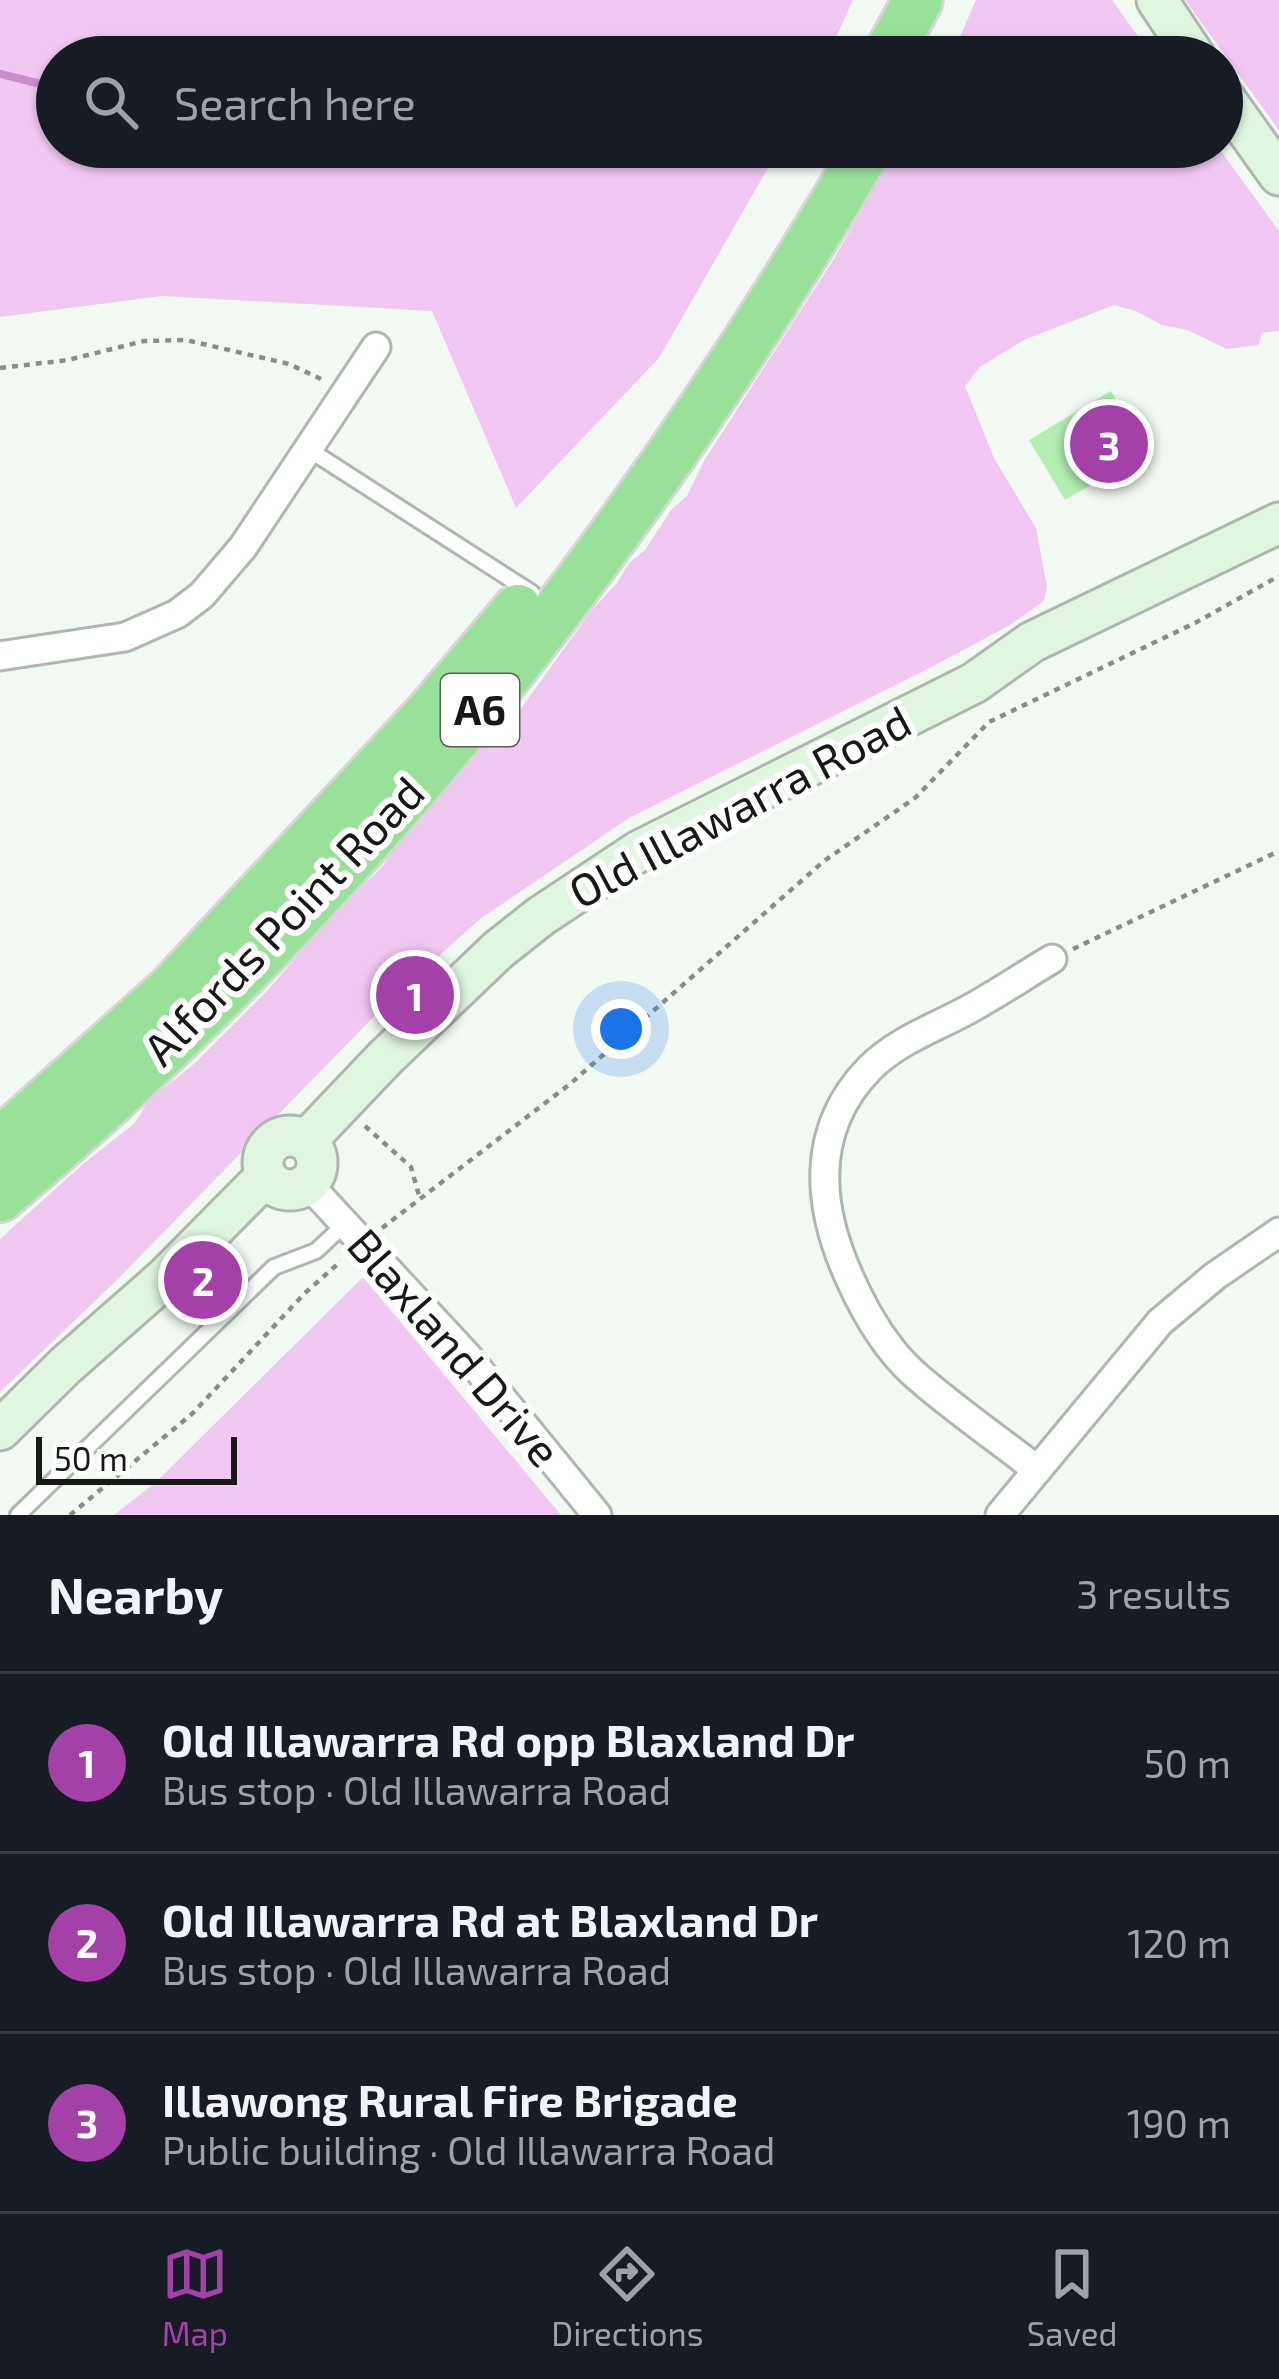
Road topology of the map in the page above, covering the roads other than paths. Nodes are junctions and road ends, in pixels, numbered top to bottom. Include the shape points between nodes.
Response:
1 (918, 0) edge
2 (950, 0) edge
3 (1157, 5) edge
4 (898, 36) edge
5 (930, 36) edge
6 (1180, 36) edge
7 (1243, 124) edge
8 (822, 168) edge
9 (855, 168) edge
10 (1279, 175) edge
11 (376, 347) dead end
12 (308, 449) junction
13 (1279, 523) edge
14 (1279, 554) edge
15 (532, 593) junction
16 (0, 656) edge
17 (974, 683) junction
18 (1052, 959) road end
19 (306, 1141) junction
20 (0, 1143) edge
21 (266, 1176) junction
22 (308, 1184) junction
23 (0, 1197) edge
24 (346, 1223) junction
25 (1279, 1232) edge
26 (0, 1430) edge
27 (1036, 1469) junction
28 (18, 1515) edge
29 (597, 1515) edge
30 (1000, 1515) edge

1 - 4 highway
2 - 5 highway
3 - 6 street
7 - 10 street
8 - 15 highway, Alfords Point Road / A6 via 683,386
9 - 23 highway, Alfords Point Road / A6 via 688,429 457,740 305,908 81,1129
11 - 12 street
12 - 15 lane
12 - 16 street via 224,573 177,614 124,637
13 - 17 street, Old Illawarra Road via 1032,642
14 - 17 street, Old Illawarra Road via 1052,660
15 - 20 highway, Alfords Point Road / A6 via 172,988
17 - 19 street, Old Illawarra Road via 638,851 556,905 446,998
18 - 27 street via 873,1065 840,1106 823,1174 831,1235 881,1337 910,1370
19 - 21 street via 276,1140 265,1152
19 - 22 street via 317,1162
21 - 22 street via 285,1190
21 - 26 street
22 - 24 street, Blaxland Drive
24 - 28 lane via 316,1251 274,1267
24 - 29 street, Blaxland Drive
25 - 27 street via 1160,1322
27 - 30 street

